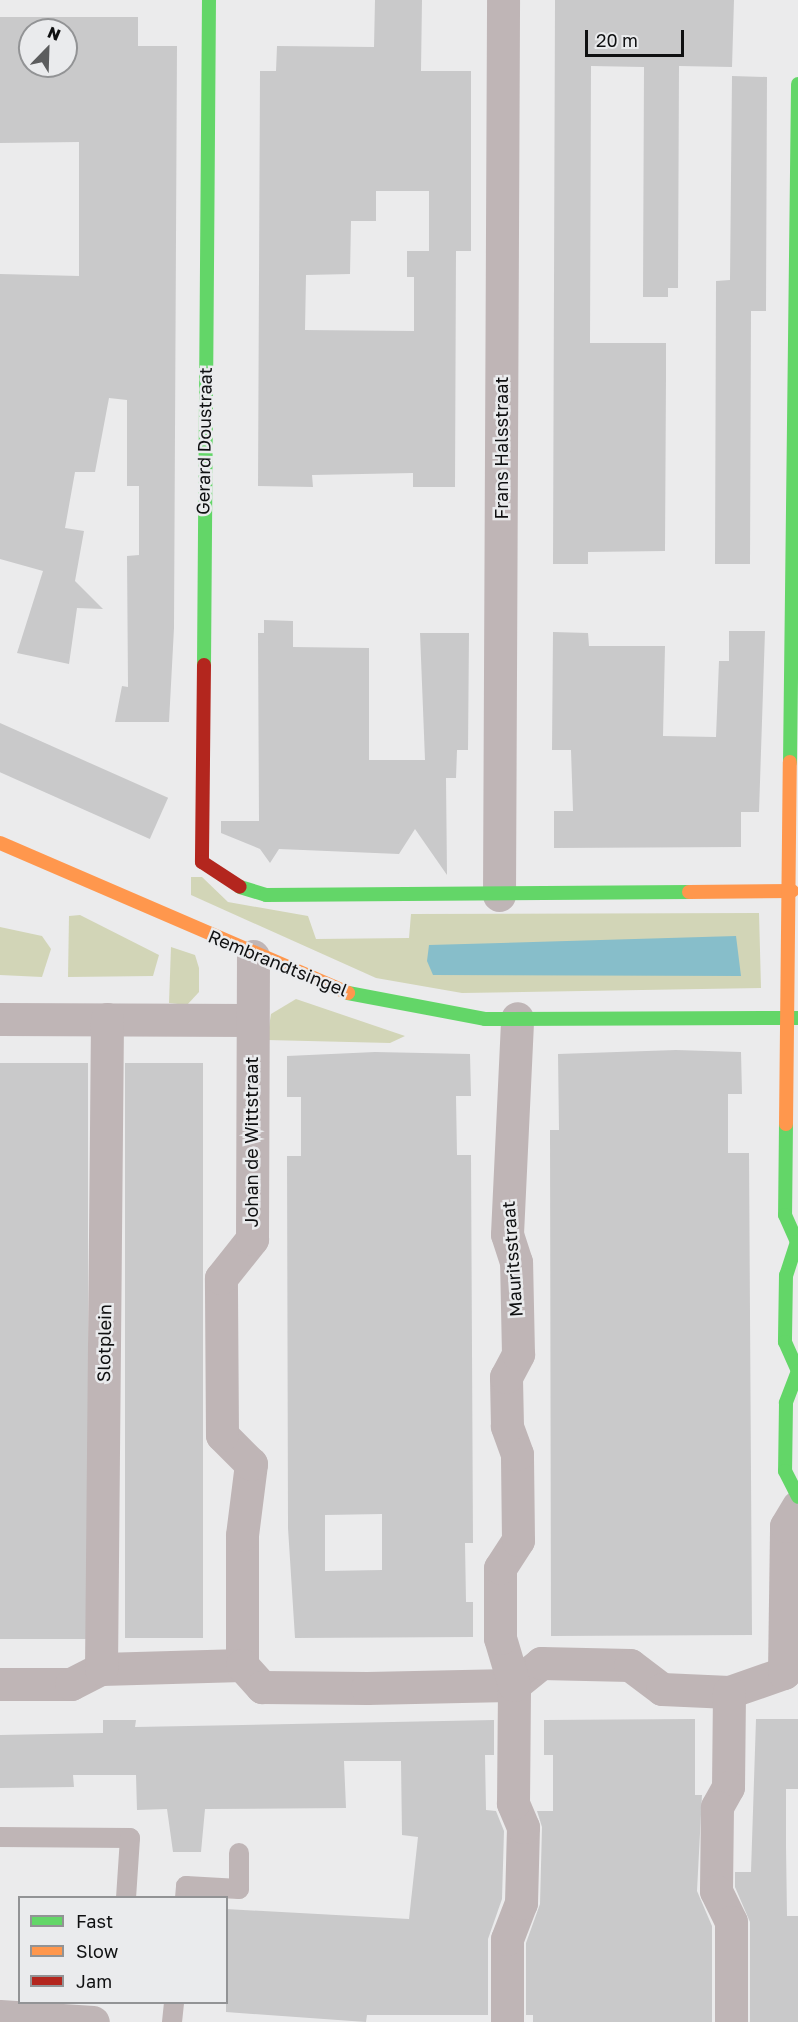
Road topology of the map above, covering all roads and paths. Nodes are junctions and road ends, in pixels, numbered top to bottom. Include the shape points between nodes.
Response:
1 (209, 0) edge
2 (503, 0) edge
3 (798, 84) edge
4 (0, 843) edge
5 (792, 891) junction
6 (499, 895) junction
7 (253, 956) junction
8 (517, 1018) junction
9 (793, 1018) edge
10 (0, 1019) edge
11 (107, 1019) junction
12 (251, 1020) junction
13 (798, 1497) edge
14 (798, 1506) edge
15 (242, 1665) junction
16 (101, 1669) junction
17 (0, 1684) edge
18 (514, 1685) junction
19 (729, 1692) junction
20 (0, 1837) edge
21 (239, 1853) dead end
22 (126, 1896) edge
23 (185, 1896) edge
24 (174, 2004) edge
25 (0, 2016) edge
26 (93, 2022) edge
27 (172, 2022) edge
28 (507, 2022) edge
29 (731, 2022) edge

1 - 6 street, Gerard Doustraat via 202,862 266,895
2 - 6 street, Frans Halsstraat
3 - 5 street
4 - 7 street, Rembrandtsingel
5 - 6 street
5 - 9 street
7 - 8 street, Rembrandtsingel via 324,986 402,1007
7 - 12 street, Johan de Wittstraat
8 - 9 street, Rembrandtsingel
8 - 18 street, Mauritsstraat via 507,1234 516,1262 518,1354 506,1377 507,1426 517,1454 518,1540 500,1568 500,1638
9 - 13 street via 785,1215 798,1242 786,1275 785,1342 798,1371 786,1403 785,1471
10 - 11 street
11 - 12 street
11 - 16 street, Slotplein
12 - 15 street, Johan de Wittstraat via 252,1239 221,1278 222,1434 251,1464 242,1535
14 - 19 street via 786,1526 784,1674
15 - 16 street
15 - 18 street via 262,1688
16 - 17 street via 71,1684
18 - 19 street via 542,1663 630,1665 662,1689
18 - 28 street, Mauritsstraat via 513,1803 524,1827 521,1904 507,1939
19 - 29 street via 728,1787 717,1807 716,1891 731,1922
20 - 22 lane via 130,1838
21 - 23 lane via 239,1889 186,1886
24 - 27 lane
25 - 26 street

